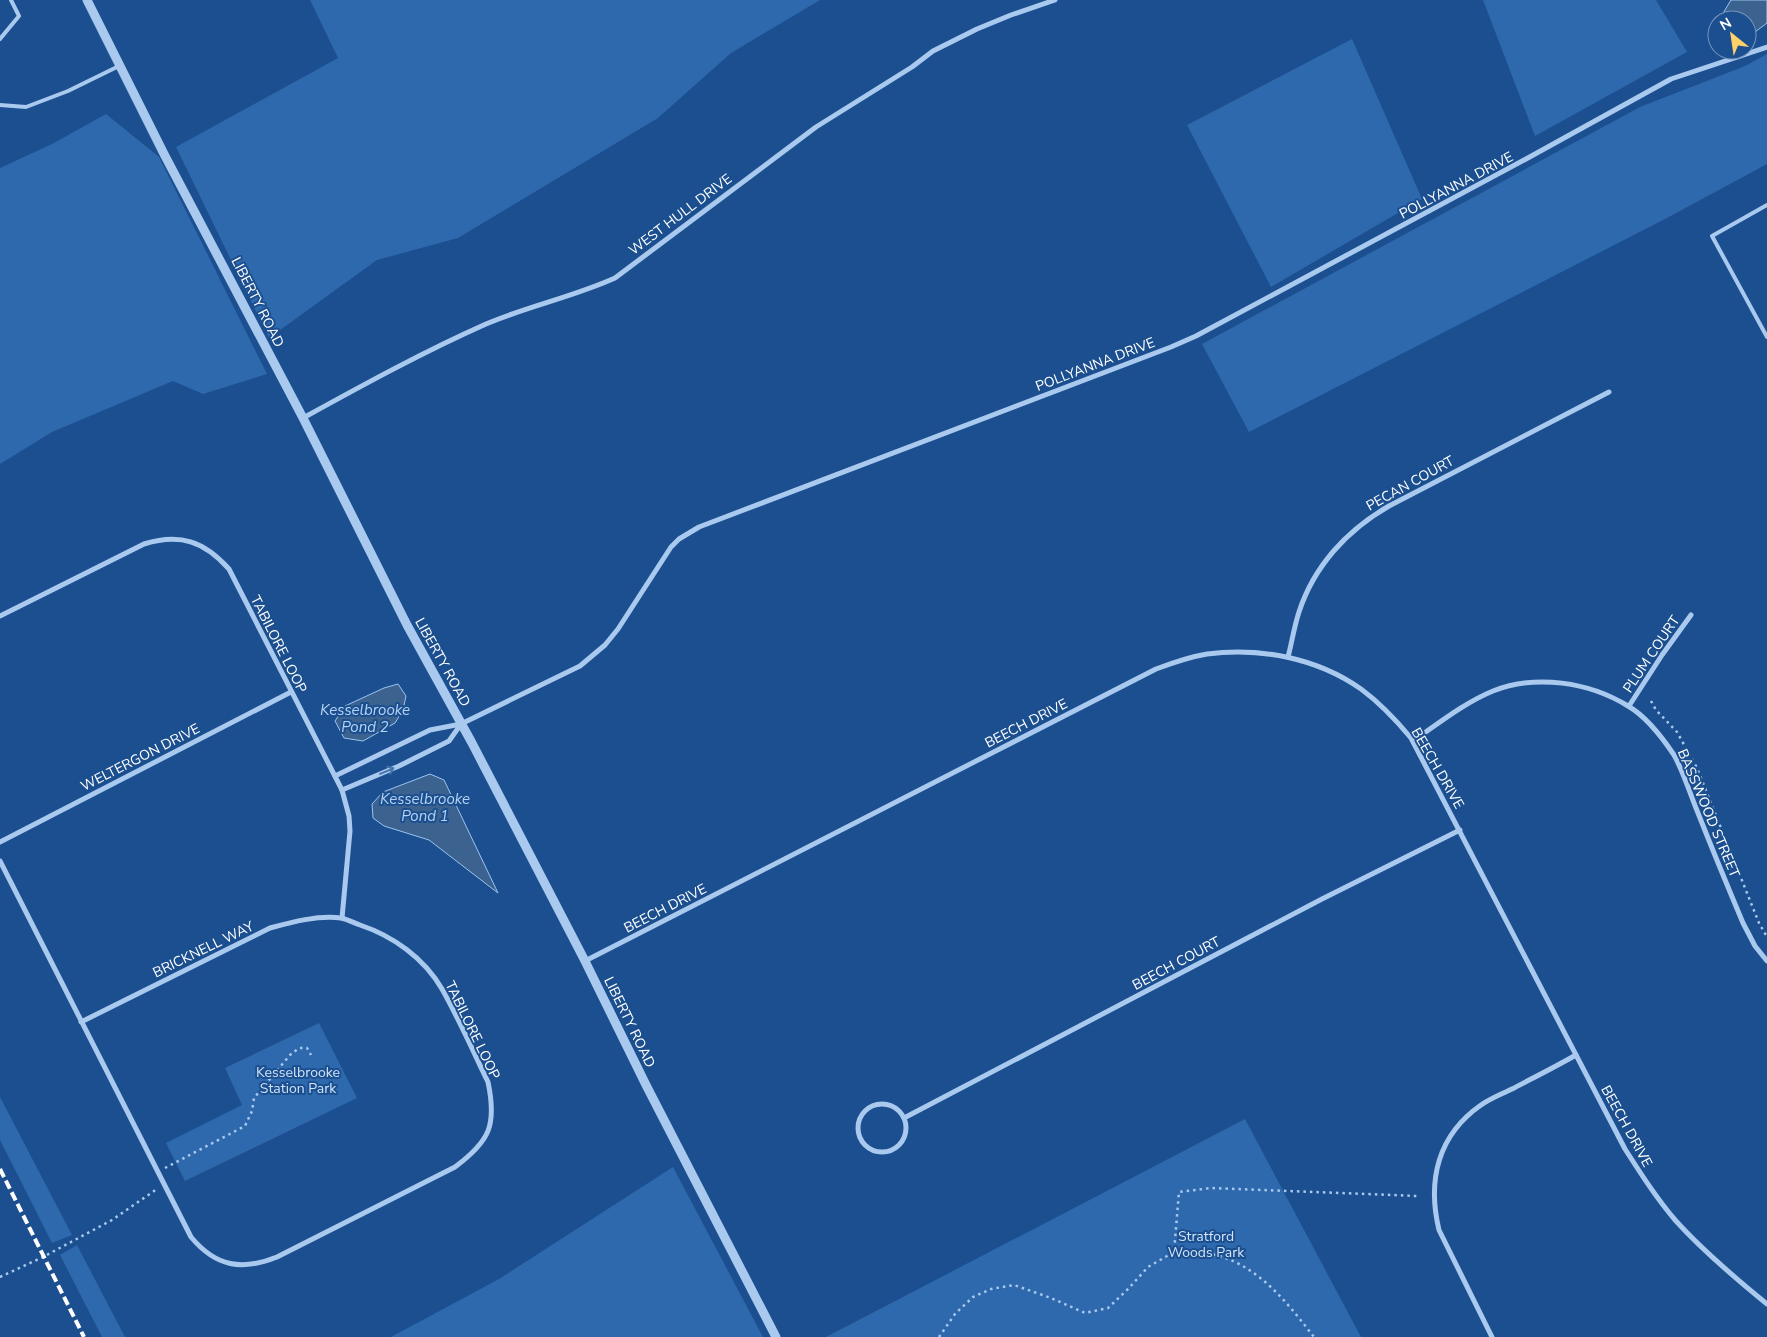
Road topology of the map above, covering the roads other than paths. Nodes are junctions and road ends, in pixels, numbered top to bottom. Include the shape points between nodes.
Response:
1 (11, 0) edge
2 (87, 0) edge
3 (1055, 0) edge
4 (0, 39) edge
5 (1767, 47) edge
6 (120, 66) junction
7 (0, 106) edge
8 (1767, 205) edge
9 (1767, 337) edge
10 (1609, 392) dead end
11 (303, 418) junction
12 (1691, 615) dead end
13 (0, 616) edge
14 (1288, 657) junction
15 (291, 692) junction
16 (1629, 706) junction
17 (461, 724) junction
18 (1413, 740) junction
19 (335, 776) junction
20 (342, 790) junction
21 (1460, 830) junction
22 (0, 842) edge
23 (0, 861) edge
24 (342, 918) junction
25 (585, 961) junction
26 (1767, 961) edge
27 (82, 1022) junction
28 (1576, 1055) junction
29 (904, 1118) junction
30 (1767, 1304) edge
31 (776, 1337) edge
32 (1492, 1337) edge

1 - 4 lane via 19,16
2 - 6 street, LIBERTY ROAD
3 - 11 street, WEST HULL DRIVE via 977,29 933,51 816,127 615,278 487,324
5 - 17 street, POLLYANNA DRIVE via 1671,79 1196,336 699,527 671,547 618,630 590,659
6 - 7 lane via 26,107
6 - 11 street, LIBERTY ROAD
8 - 9 lane via 1712,236
10 - 14 street, PECAN COURT via 1389,506 1355,528 1320,567 1308,590
11 - 17 street, LIBERTY ROAD via 407,625
12 - 16 street, PLUM COURT
13 - 15 street, TABILORE LOOP via 144,544 173,538 189,541 205,547 229,569
14 - 18 street, BEECH DRIVE via 1312,664 1361,689 1381,705
14 - 25 street, BEECH DRIVE via 1235,652 1207,654 1156,669
15 - 19 street, TABILORE LOOP
15 - 22 street, WELTERGON DRIVE
16 - 18 street, BASSWOOD STREET via 1588,688 1563,683 1514,685 1471,701
16 - 26 street, BASSWOOD STREET via 1657,731 1675,757 1743,923
17 - 19 street via 430,730
20 -> 17 street via 449,741
17 - 25 street, LIBERTY ROAD
18 - 21 street, BEECH DRIVE
19 - 20 street, TABILORE LOOP
20 - 24 street, TABILORE LOOP via 350,831
21 - 28 street, BEECH DRIVE
21 - 29 street, BEECH COURT
23 - 27 street, TABILORE LOOP
24 - 27 street, BRICKNELL WAY via 294,921 270,928
24 - 27 street, TABILORE LOOP via 398,943 428,969 442,988 488,1082 491,1125 474,1153 455,1167 277,1257 259,1264 230,1263 202,1250 191,1237
25 - 31 street, LIBERTY ROAD
28 - 30 street, BEECH DRIVE via 1625,1150 1649,1188 1698,1246
28 - 32 street via 1482,1104 1453,1133 1442,1151 1436,1171 1433,1193 1439,1230
29 - 29 street via 891,1105 872,1106 860,1120 860,1138 874,1151 893,1150 905,1136

